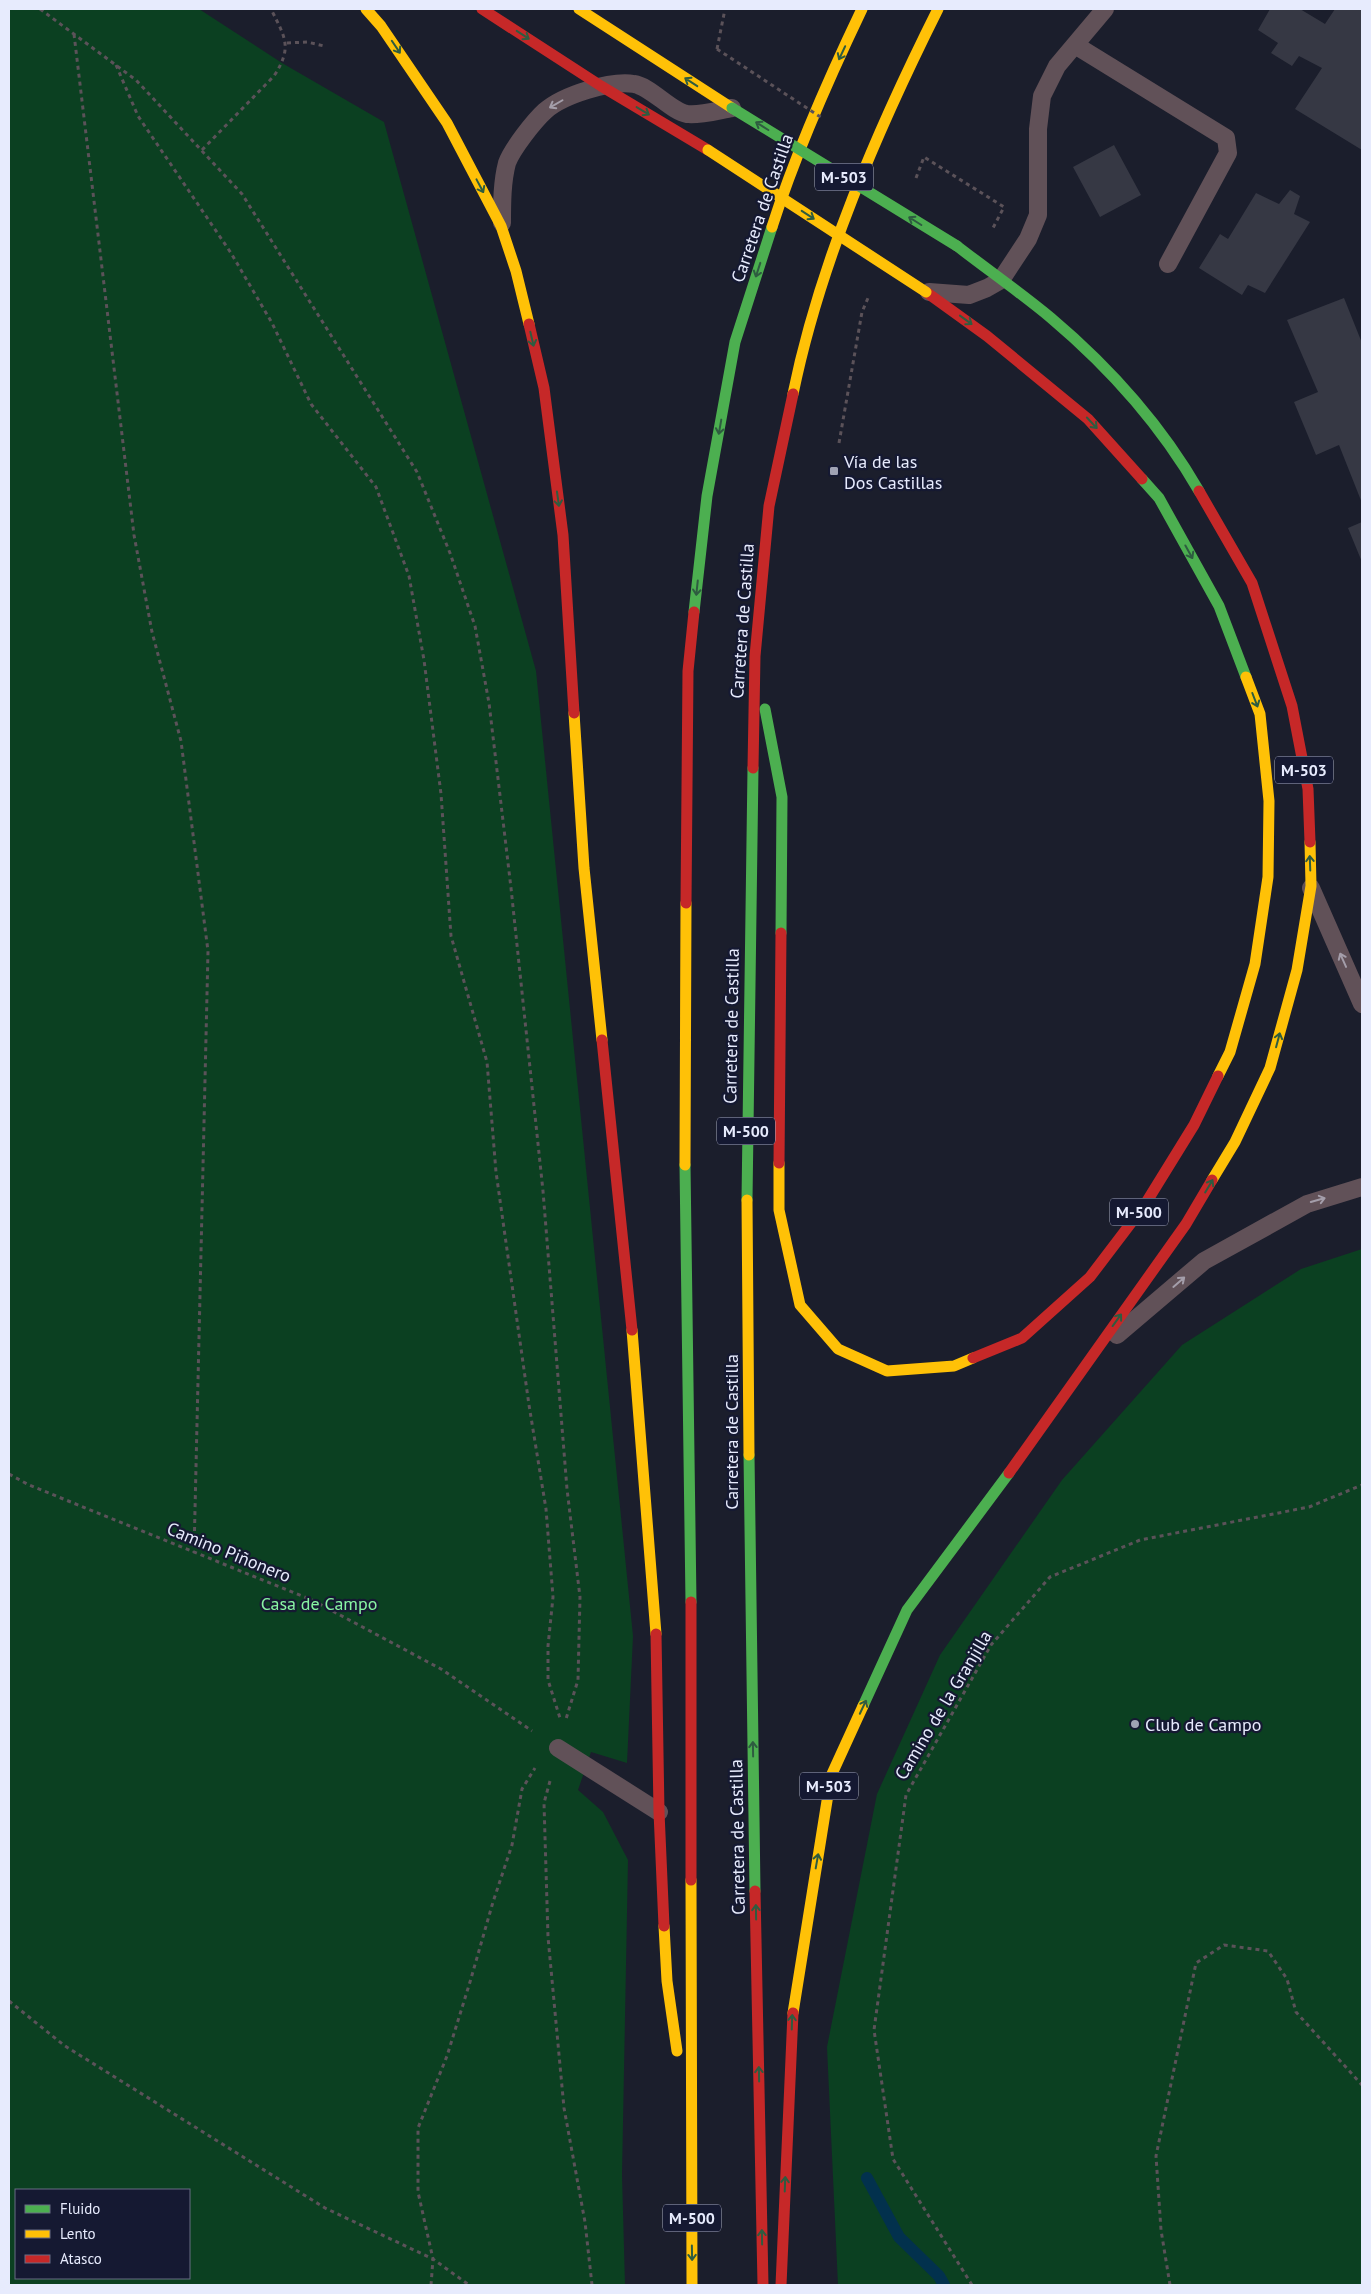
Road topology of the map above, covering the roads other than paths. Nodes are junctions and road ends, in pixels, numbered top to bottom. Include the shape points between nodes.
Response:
1 (366, 9) edge
2 (482, 9) edge
3 (579, 9) edge
4 (862, 9) edge
5 (938, 9) edge
6 (1105, 9) edge
7 (1075, 45) junction
8 (601, 86) junction
9 (732, 108) junction
10 (502, 226) junction
11 (1168, 264) dead end
12 (1001, 280) junction
13 (926, 292) junction
14 (755, 656) junction
15 (1310, 886) junction
16 (1362, 1004) edge
17 (1362, 1187) edge
18 (1088, 1360) junction
19 (558, 1748) road end
20 (659, 1812) junction
21 (691, 2152) junction
22 (692, 2285) edge
23 (763, 2285) edge
24 (781, 2285) edge

1 -> 10 highway, M-500 via 447,123
2 -> 8 highway, M-503
9 -> 3 highway, M-503
4 -> 21 highway, Carretera de Castilla / M-500 via 785,185 735,342 707,496 688,671 685,1130 691,1611
5 - 14 highway, Carretera de Castilla / M-500 via 904,77 844,221 801,353 769,506
6 - 7 lane
7 - 11 lane via 1226,138 1228,153
7 - 12 lane via 1057,66 1042,96 1038,129 1038,215 1028,239
8 - 9 lane via 637,84 686,114
8 -> 10 lane via 546,110 523,137 508,161 502,190
8 -> 13 highway, M-503, bridge via 708,150
12 -> 9 highway, M-503, bridge via 957,246
10 -> 20 highway, M-500 via 544,388 563,535 584,868 630,1302 655,1608
12 - 13 lane via 969,295
15 -> 12 highway, M-503 via 1308,789 1292,706 1252,583 1189,473 1157,427 1109,372 1051,318
13 -> 14 highway, M-500 via 987,336 1088,419 1159,498 1219,606 1260,714 1269,801 1268,877 1255,964 1230,1052 1194,1125 1144,1206 1090,1277 1022,1338 954,1366 887,1370 838,1349 800,1305 779,1210 782,797
23 -> 14 highway, Carretera de Castilla / M-500 via 750,1604 746,1130
16 -> 15 lane
18 -> 15 highway, M-503 via 1186,1224 1247,1118 1270,1068 1297,970
18 -> 17 lane via 1204,1261 1307,1204
24 -> 18 highway, M-503 via 793,2002 831,1776 907,1610
19 - 20 lane
20 - 21 highway, M-500 via 667,1981
21 -> 22 highway, Carretera de Castilla / M-500

